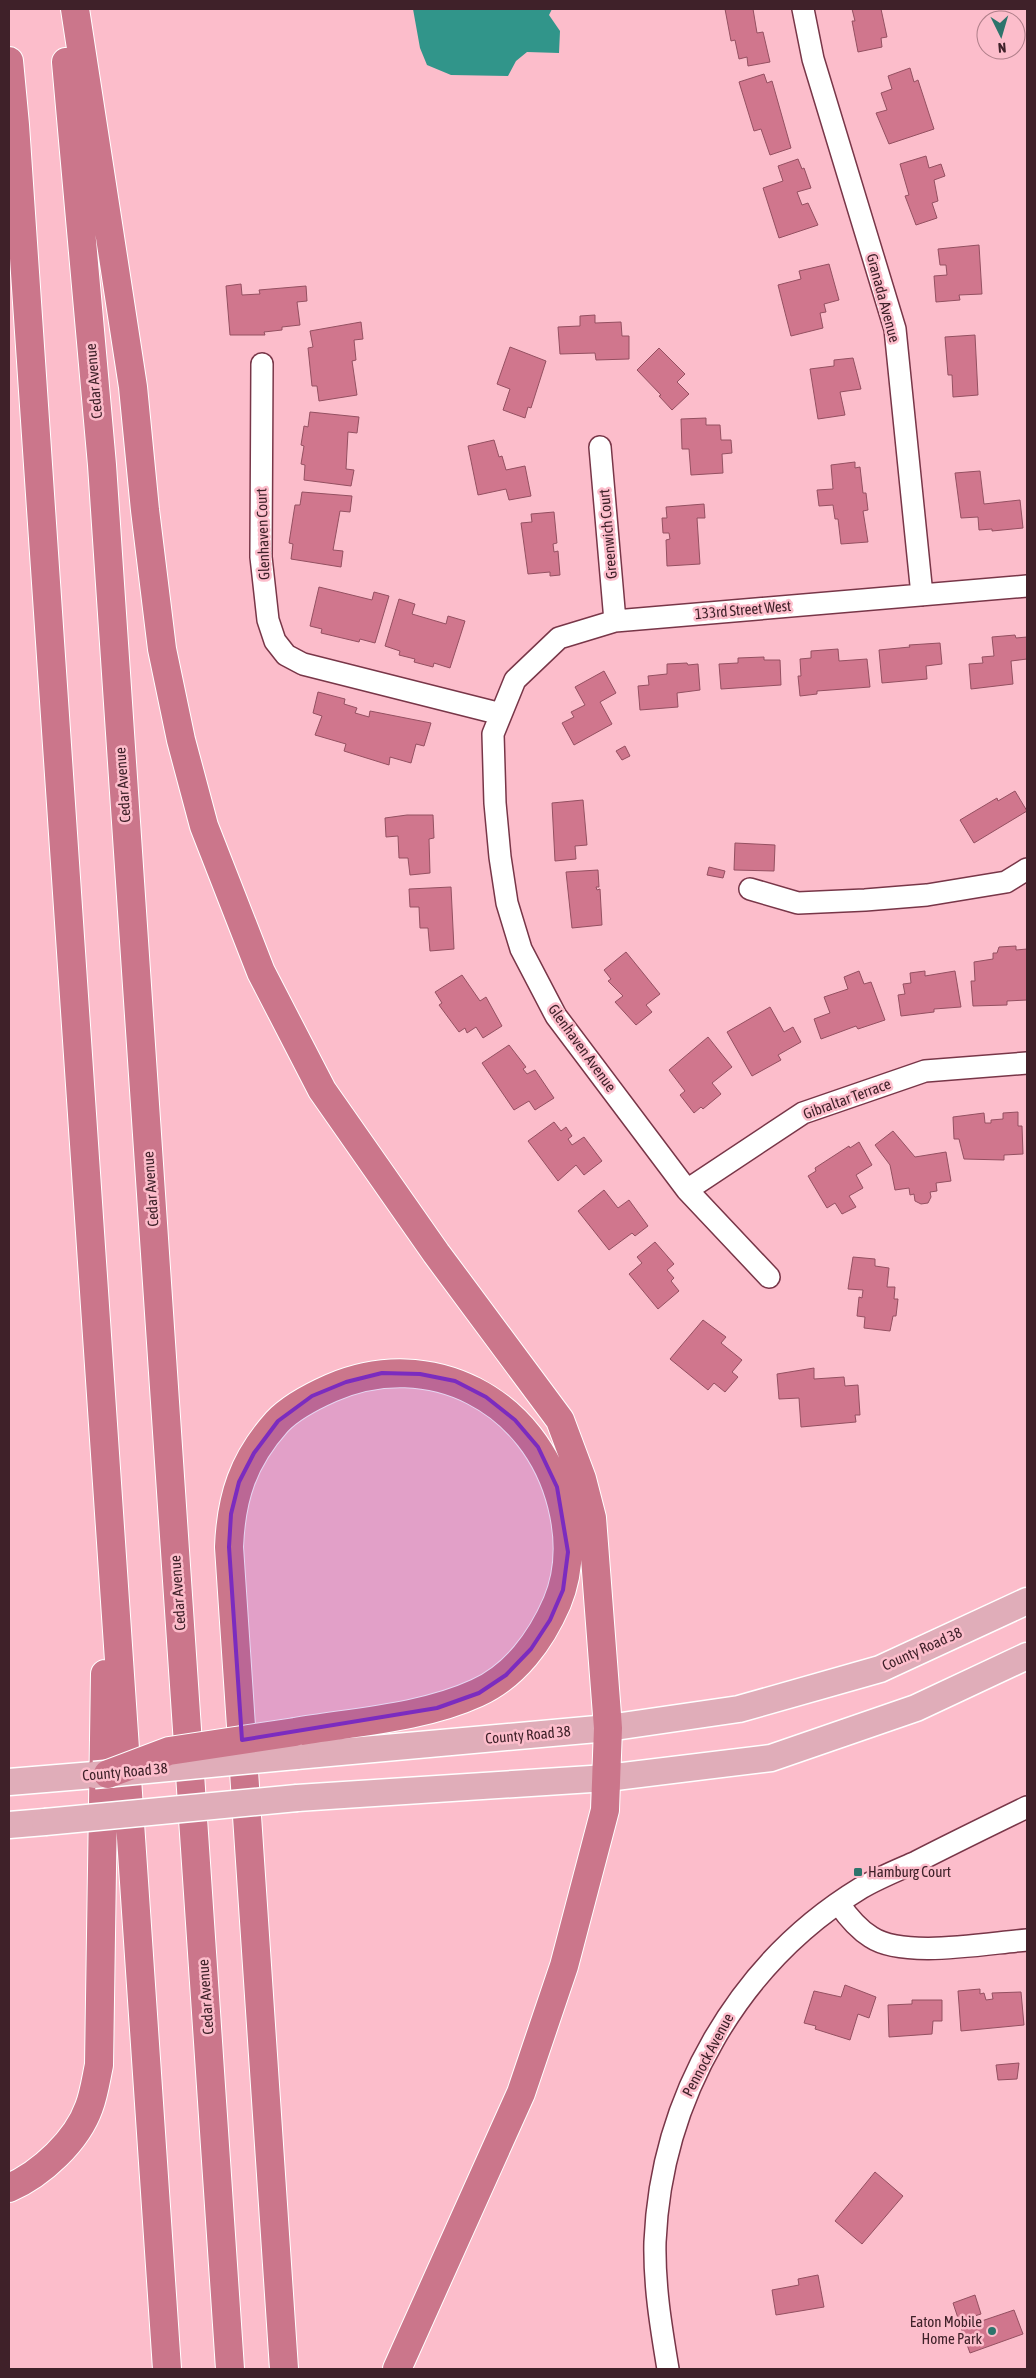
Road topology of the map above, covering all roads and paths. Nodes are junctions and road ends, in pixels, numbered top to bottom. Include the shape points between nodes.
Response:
1 (62, 9) edge
2 (75, 9) edge
3 (803, 9) edge
4 (9, 61) edge
5 (262, 364) dead end
6 (600, 447) dead end
7 (1027, 586) edge
8 (922, 595) junction
9 (615, 621) junction
10 (501, 714) junction
11 (1027, 870) edge
12 (750, 889) dead end
13 (1027, 1063) edge
14 (687, 1190) junction
15 (769, 1277) dead end
16 (108, 1475) junction
17 (1027, 1601) edge
18 (1027, 1656) edge
19 (608, 1728) junction
20 (296, 1744) junction
21 (108, 1774) joint
22 (607, 1778) junction
23 (9, 1782) edge
24 (1027, 1806) edge
25 (9, 1825) edge
26 (839, 1904) junction
27 (1027, 1940) edge
28 (9, 2188) edge
29 (167, 2369) edge
30 (230, 2369) edge
31 (284, 2369) edge
32 (397, 2369) edge
33 (668, 2369) edge

1 - 30 highway, Cedar Avenue via 102,465
2 - 19 highway via 133,387 162,649 181,740 204,826 261,972 322,1090 436,1253 560,1420 582,1478 592,1518
3 - 8 street, Granada Avenue via 813,59 895,329
4 - 16 highway
5 - 10 street, Glenhaven Court via 261,557 268,620 275,641 286,655 303,664
6 - 9 street, Greenwich Court
7 - 8 street, 133rd Street West
8 - 9 street, 133rd Street West
9 - 10 street, 133rd Street West via 559,638 515,680
10 - 14 street, Glenhaven Avenue via 493,734 495,803 507,904 521,950 556,1016
11 - 12 street via 1006,882 927,895 865,900 798,903
13 - 14 street, Gibraltar Terrace via 925,1071 804,1113
14 - 15 street, Glenhaven Avenue
16 - 28 highway via 99,2065 89,2108 65,2148 24,2181
16 - 29 highway
17 - 19 main road, County Road 38 via 880,1669 739,1709
18 - 22 main road via 916,1708 770,1758
19 - 20 main road, County Road 38
19 - 22 highway
20 - 21 highway, bridge via 169,1751
20 - 31 highway via 438,1708 479,1693 532,1649 550,1620 563,1590 568,1552 565,1518 557,1487 538,1447 515,1420 486,1397 455,1381 420,1374 382,1373 346,1382 312,1396 278,1421 254,1453 239,1482 231,1514 229,1547
21 - 23 main road, County Road 38, bridge
22 - 25 main road, bridge via 297,1798
22 - 32 highway via 605,1810 564,1966 521,2093
24 - 26 street, Pennock Avenue via 862,1888
26 - 27 street via 851,1920 872,1938 891,1946 913,1950
26 - 33 street, Pennock Avenue via 773,1959 744,1993 719,2028 679,2112 662,2179 655,2242 657,2297

